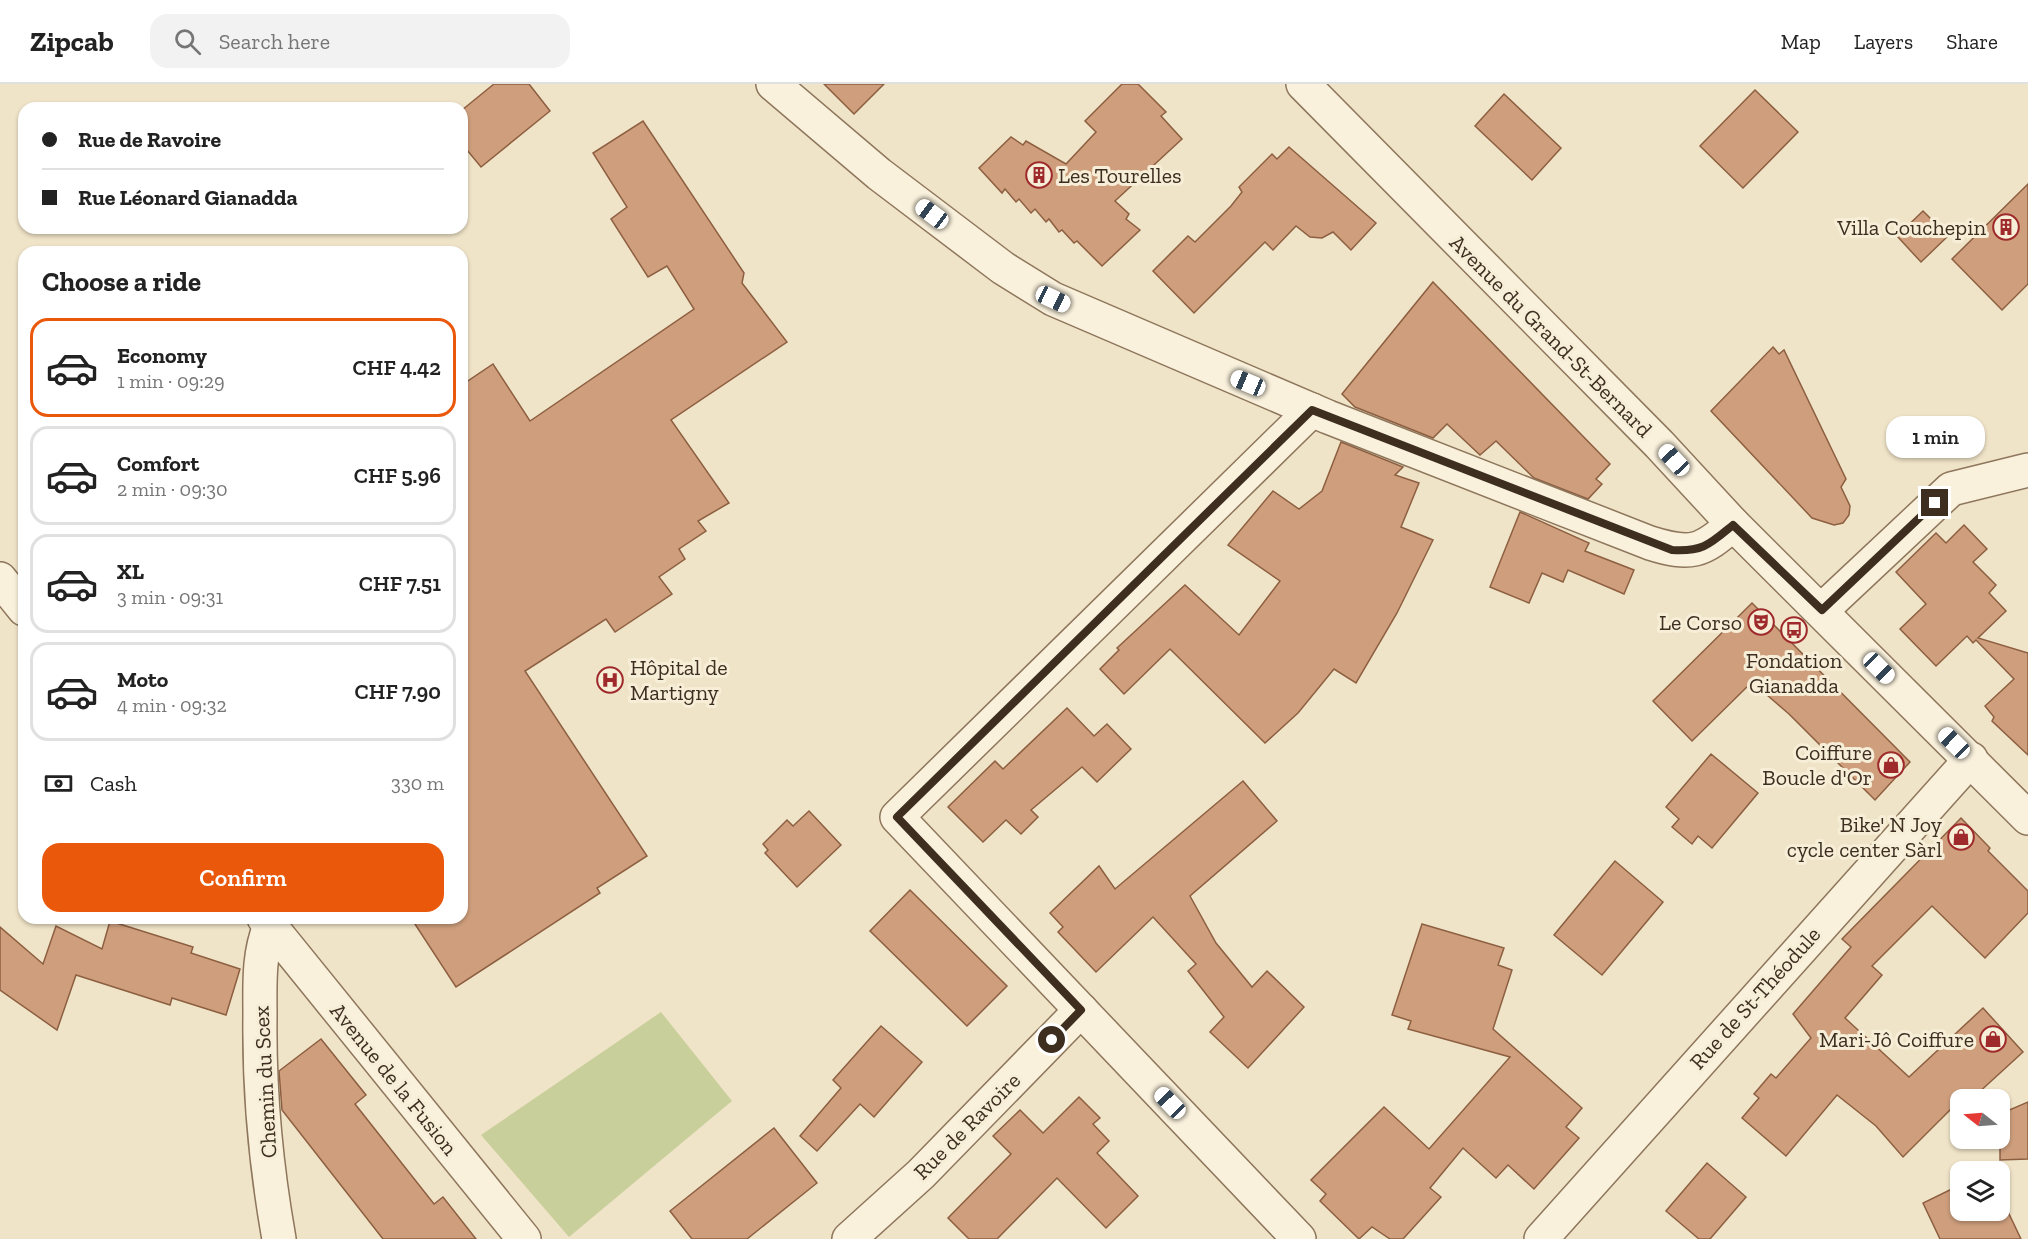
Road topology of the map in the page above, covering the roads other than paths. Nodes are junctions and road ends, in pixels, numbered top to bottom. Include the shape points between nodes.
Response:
1 (773, 84) edge
2 (1303, 84) edge
3 (1312, 410) junction
4 (2028, 470) edge
5 (1733, 525) junction
6 (0, 579) edge
7 (18, 602) edge
8 (1822, 610) junction
9 (1971, 759) junction
10 (2028, 818) edge
11 (267, 924) edge
12 (269, 924) edge
13 (1081, 1010) junction
14 (279, 1239) edge
15 (524, 1239) edge
16 (849, 1239) edge
17 (1299, 1239) edge
18 (1541, 1239) edge

1 - 3 street via 879,174 1003,268 1053,299
2 - 5 street, Avenue du Grand-St-Bernard via 1659,444
3 - 5 street via 1672,550 1691,551 1709,545
3 - 13 street via 897,817
4 - 8 street via 1951,489
5 - 8 street, Avenue du Grand-St-Bernard
6 - 7 street
8 - 9 street, Avenue du Grand-St-Bernard
9 - 10 street, Avenue du Grand-St-Bernard
9 - 18 street, Rue de St-Théodule
11 - 14 street, Chemin du Scex via 260,958 259,1063
12 - 15 street, Avenue de la Fusion
13 - 16 street, Rue de Ravoire via 921,1174
13 - 17 street

